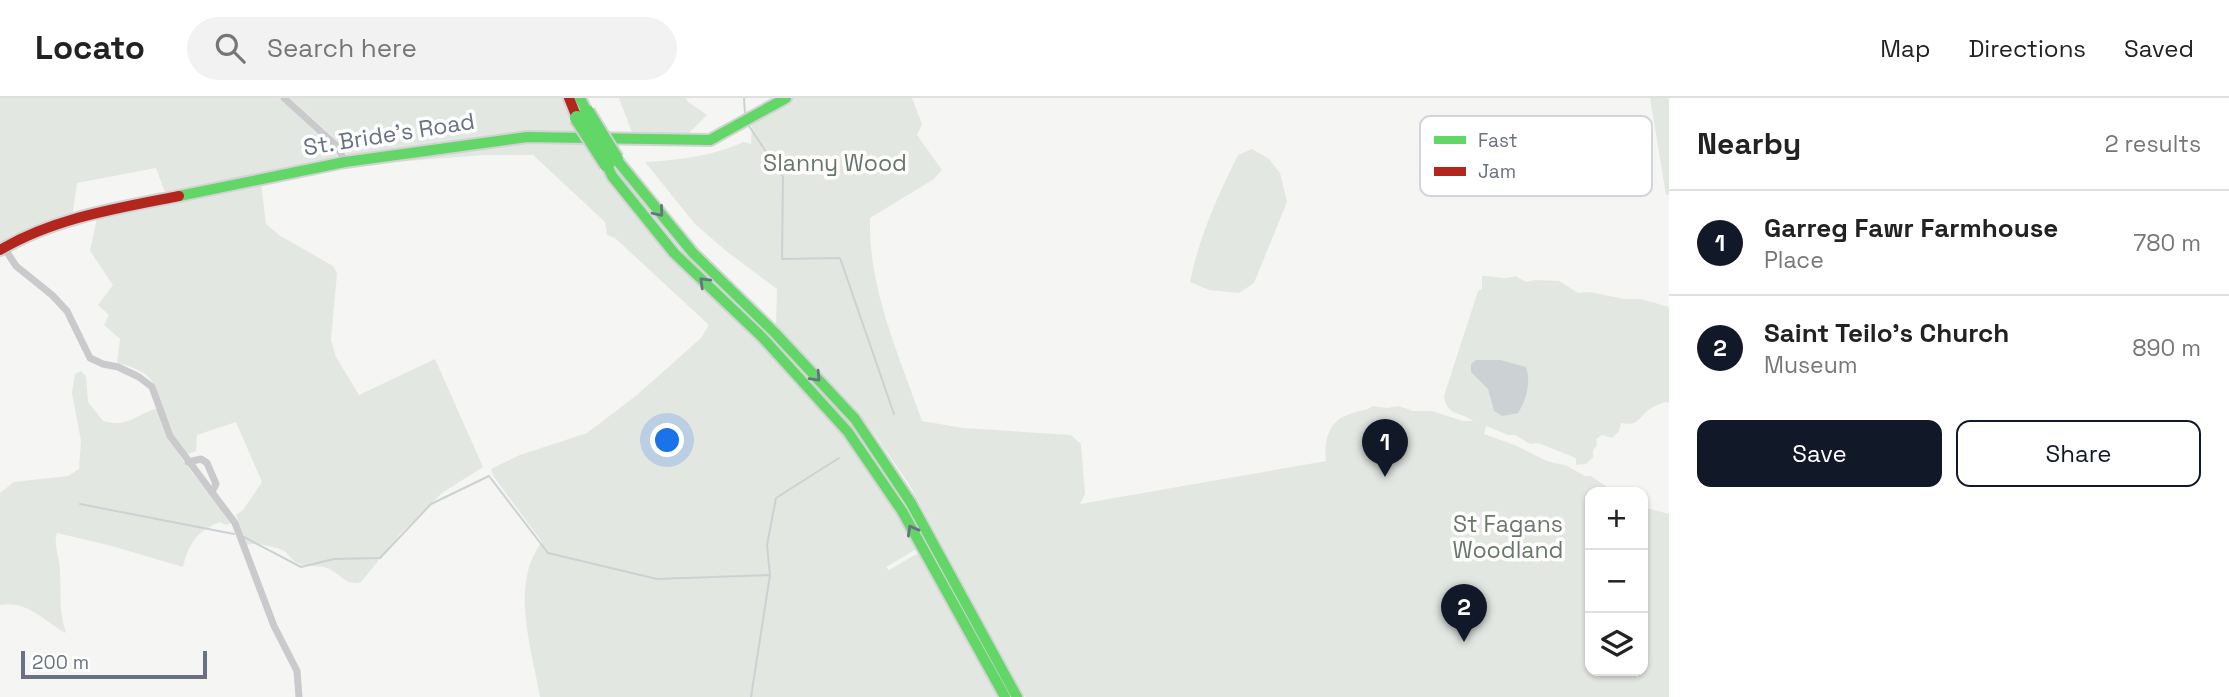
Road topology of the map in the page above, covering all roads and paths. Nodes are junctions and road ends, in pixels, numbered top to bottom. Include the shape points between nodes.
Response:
1 (284, 98) edge
2 (569, 98) edge
3 (580, 98) edge
4 (786, 98) edge
5 (582, 115) junction
6 (345, 162) junction
7 (611, 162) junction
8 (3, 249) edge
9 (188, 462) junction
10 (212, 492) junction
11 (299, 697) edge
12 (1005, 697) edge
13 (1017, 697) edge

1 - 6 street via 338,147
2 - 5 main road
3 - 5 main road
4 - 6 main road, St. Bride's Road via 710,140 527,137
5 - 7 main road, bridge
6 - 8 main road, St. Bride's Road via 114,209 52,225
12 -> 7 main road via 902,511 848,432 763,338 674,253 612,176
7 -> 13 main road via 855,419 911,503
8 - 9 street via 67,311 90,358 118,367 152,387 166,427
9 - 10 street
9 - 10 street via 201,459 207,463 216,484
10 - 11 street via 235,523 274,626 298,671

